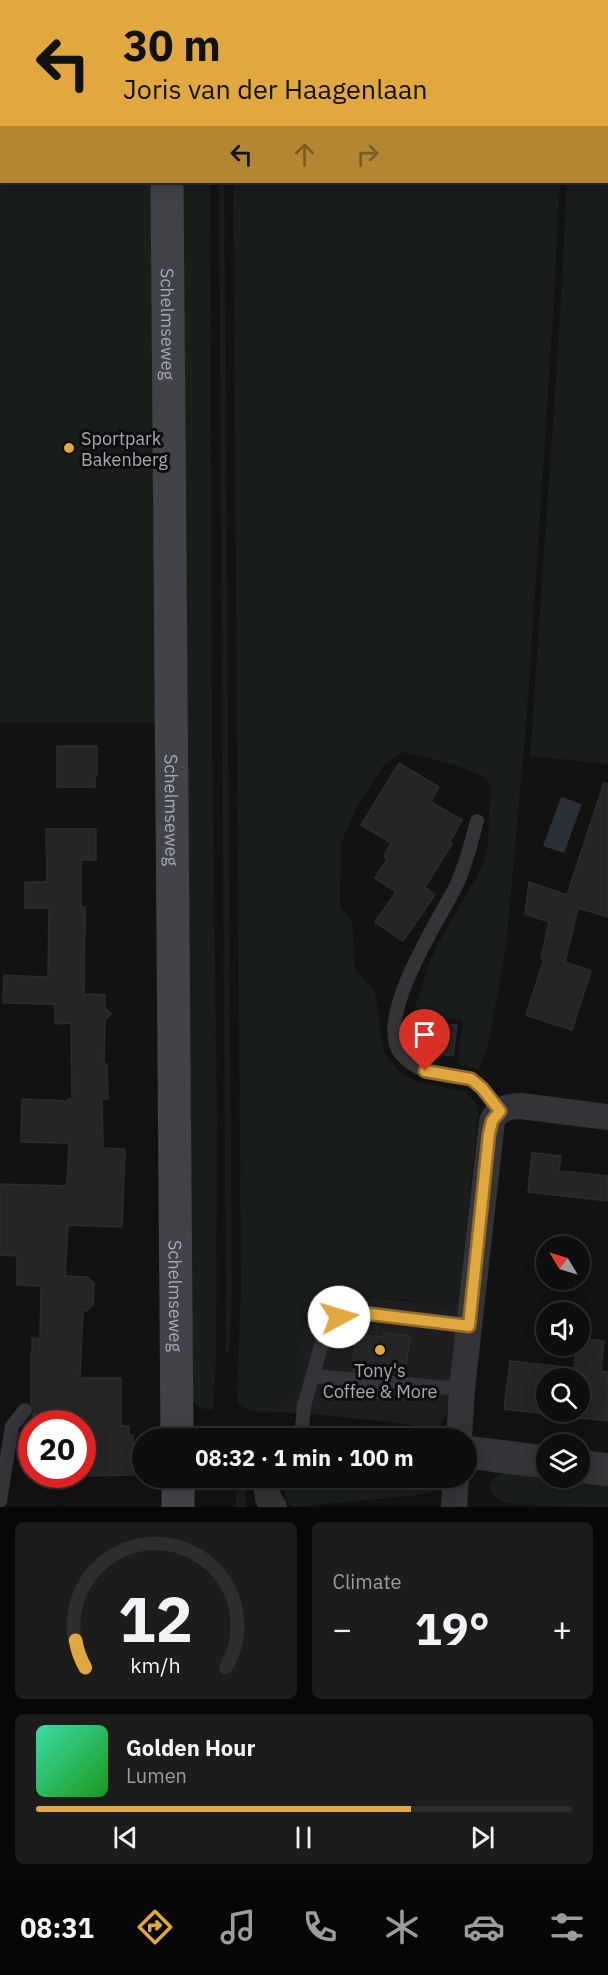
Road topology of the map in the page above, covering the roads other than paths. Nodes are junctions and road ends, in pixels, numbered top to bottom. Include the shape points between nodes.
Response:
1 (167, 183) edge
2 (477, 821) dead end
3 (500, 1111) junction
4 (608, 1115) edge
5 (469, 1326) junction
6 (313, 1376) junction
7 (462, 1389) junction
8 (18, 1419) edge
9 (177, 1428) edge
10 (302, 1428) edge
11 (460, 1428) edge
12 (477, 1453) edge
13 (536, 1461) edge
14 (590, 1468) edge
15 (608, 1470) edge
16 (178, 1488) edge
17 (266, 1488) edge
18 (455, 1488) edge
19 (0, 1501) edge
20 (178, 1507) edge
21 (274, 1507) edge
22 (454, 1507) edge

1 - 9 main road, Schelmseweg
2 - 3 lane via 455,888 414,962 399,1005 394,1036 399,1052 410,1063 425,1071 471,1079
3 - 4 street via 520,1106
3 - 5 street via 489,1134
5 - 6 lane via 370,1314 339,1317 324,1336
5 - 7 street
6 - 7 lane
6 - 10 lane
7 - 11 street
8 - 19 lane via 12,1426
12 - 13 street
14 - 15 street
16 - 20 main road
17 - 21 street
18 - 22 street

